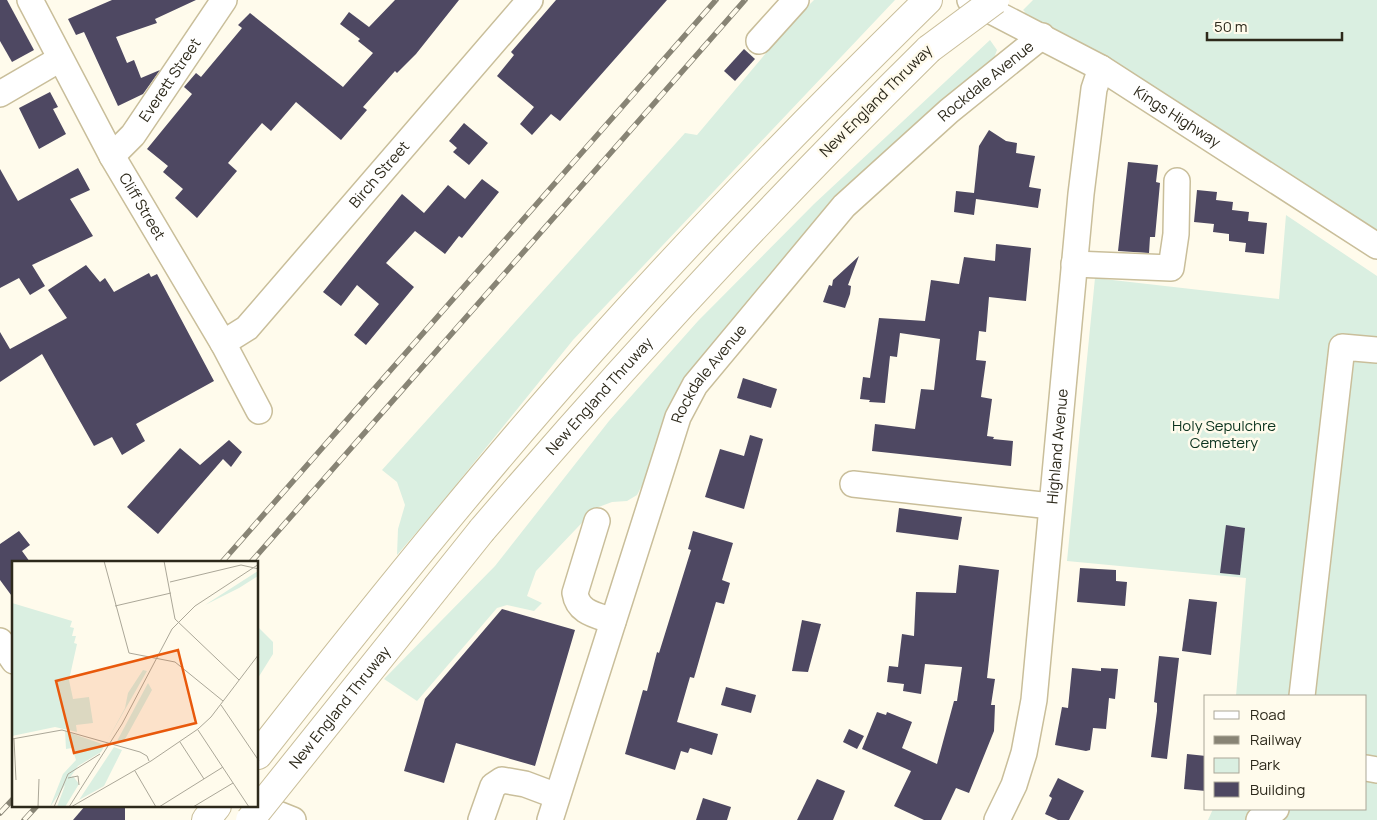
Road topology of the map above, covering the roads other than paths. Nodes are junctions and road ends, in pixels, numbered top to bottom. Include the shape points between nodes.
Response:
1 (30, 0) edge
2 (224, 0) edge
3 (530, 0) edge
4 (796, 0) edge
5 (928, 0) edge
6 (970, 0) edge
7 (979, 0) edge
8 (995, 0) edge
9 (1042, 36) junction
10 (759, 41) dead end
11 (929, 49) junction
12 (60, 59) junction
13 (1101, 68) junction
14 (0, 94) edge
15 (112, 156) junction
16 (1177, 181) dead end
17 (1377, 246) edge
18 (1074, 264) junction
19 (223, 342) junction
20 (1377, 350) edge
21 (259, 411) dead end
22 (854, 484) dead end
23 (1051, 506) junction
24 (597, 521) dead end
25 (613, 621) junction
26 (0, 641) edge
27 (12, 658) edge
28 (1302, 695) edge
29 (259, 754) edge
30 (558, 796) junction
31 (259, 806) edge
32 (215, 808) edge
33 (1274, 810) edge
34 (206, 820) edge
35 (250, 820) edge
36 (293, 820) edge
37 (481, 820) edge
38 (550, 820) edge
39 (997, 820) edge
40 (1259, 820) edge

1 - 12 street, Cliff Street
2 - 15 street, Everett Street via 133,135
3 - 19 street, Birch Street via 247,328
4 - 10 street
5 - 29 highway via 845,81 654,282 452,512
6 - 9 street, Kings Highway
7 - 11 highway, New England Thruway, bridge
8 - 11 highway, bridge
9 - 13 street, Kings Highway
9 - 25 street, Rockdale Avenue via 949,111 844,206 695,384 678,417
11 - 35 highway, New England Thruway, bridge via 790,188 662,324 482,530
12 - 14 street
12 - 15 street, Cliff Street
13 - 17 street, Kings Highway
13 - 18 street, Highland Avenue via 1094,89
15 - 19 street, Cliff Street
16 - 18 street via 1176,234 1171,268
18 - 23 street, Highland Avenue
19 - 21 street, Cliff Street
20 - 28 street via 1342,347
22 - 23 street
23 - 39 street, Highland Avenue via 1034,700 1024,753 1014,785
24 - 25 street via 575,593 580,608
25 - 30 street, Rockdale Avenue
26 - 27 street
30 - 37 street via 526,784 502,780 493,786
30 - 38 street, Rockdale Avenue
31 - 36 street
32 - 34 highway
33 - 40 street

